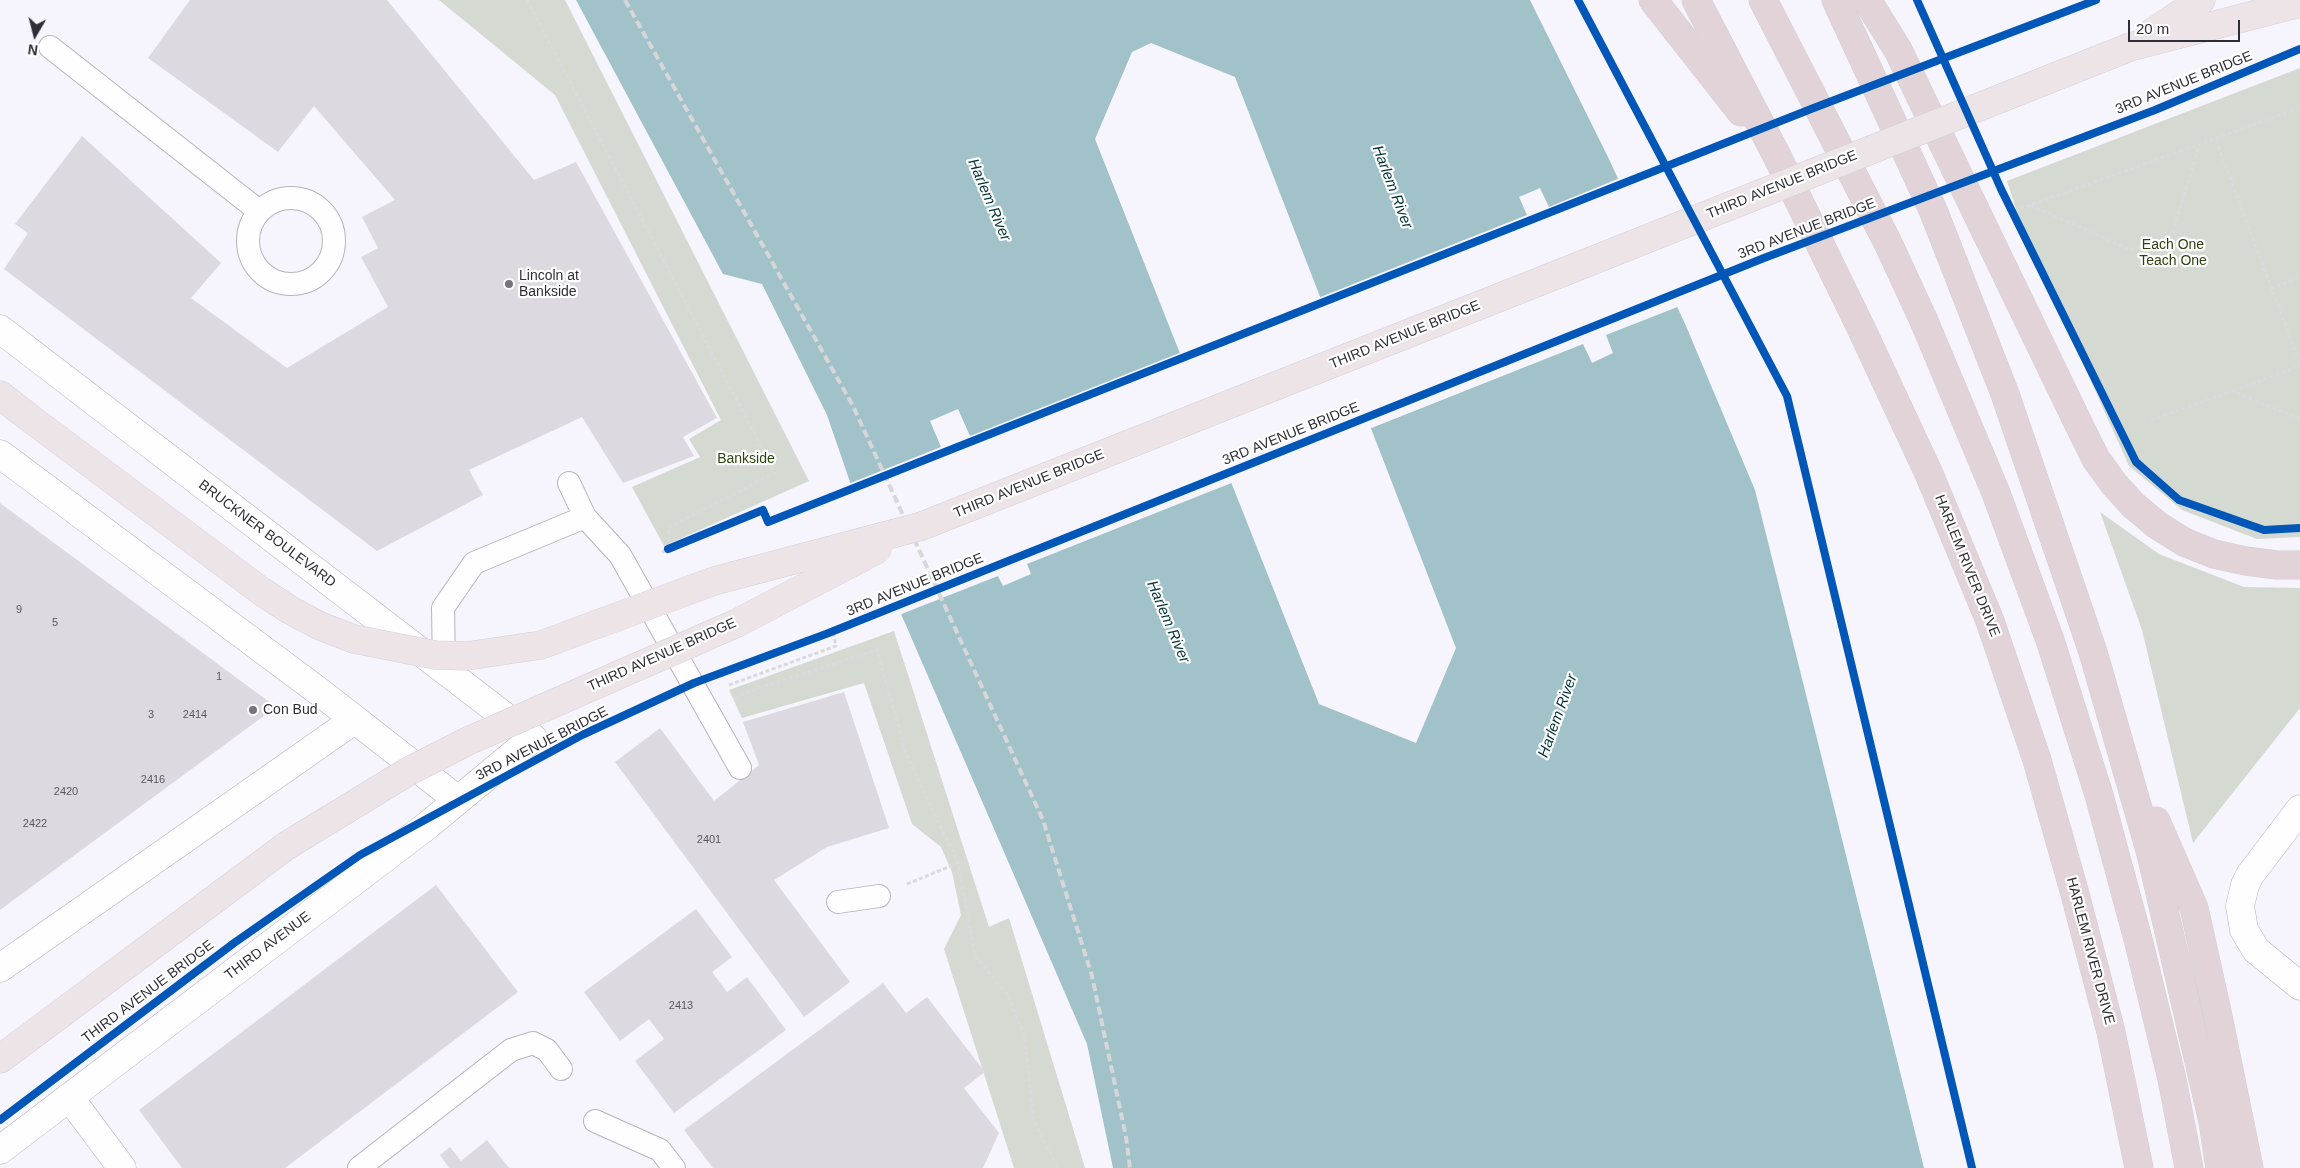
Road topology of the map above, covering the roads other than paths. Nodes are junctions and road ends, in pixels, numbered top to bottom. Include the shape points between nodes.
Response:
1 (1653, 0) edge
2 (1696, 0) edge
3 (1763, 0) edge
4 (1836, 0) edge
5 (1866, 0) edge
6 (2202, 0) edge
7 (2300, 3) edge
8 (50, 47) dead end
9 (2130, 47) junction
10 (1779, 160) junction
11 (259, 211) dead end
12 (0, 329) edge
13 (0, 395) edge
14 (0, 454) edge
15 (569, 483) dead end
16 (584, 517) junction
17 (922, 526) junction
18 (2300, 565) edge
19 (444, 668) junction
20 (354, 720) junction
21 (2114, 722) junction
22 (533, 738) joint
23 (740, 768) dead end
24 (458, 800) junction
25 (2300, 809) edge
26 (879, 896) road end
27 (838, 902) dead end
28 (0, 968) edge
29 (2300, 986) edge
30 (0, 1059) edge
31 (561, 1068) dead end
32 (69, 1097) junction
33 (595, 1121) dead end
34 (0, 1150) edge
35 (122, 1168) edge
36 (359, 1168) edge
37 (674, 1168) edge
38 (2139, 1168) edge
39 (2189, 1168) edge
40 (2220, 1168) edge
41 (2249, 1168) edge

1 - 10 highway
2 - 10 highway, HARLEM RIVER DRIVE
3 - 39 highway via 1888,243 1924,321 1996,493 2051,643 2099,795 2137,933 2170,1070
4 - 21 highway via 1933,210 2005,394
5 - 18 highway via 1898,50 2082,431 2114,484 2157,525 2184,542 2214,554 2246,561
6 - 9 main road
7 - 9 main road
8 - 11 lane
9 - 17 main road, THIRD AVENUE BRIDGE, bridge
10 - 38 highway, HARLEM RIVER DRIVE via 1929,474 1990,621 2037,760 2075,894 2111,1032
12 - 19 street, BRUCKNER BOULEVARD
13 - 17 main road, bridge via 261,592 290,610 354,639 435,655 475,655 541,645 714,580
14 - 20 street
15 - 16 lane
16 - 19 lane via 474,563 443,608
16 - 23 lane via 620,555
17 - 30 main road, THIRD AVENUE BRIDGE, bridge via 737,623 468,741 409,771 286,846
19 - 22 street, BRUCKNER BOULEVARD
20 - 24 street
20 - 28 street
21 - 40 highway via 2155,873
21 - 41 highway via 2194,908
22 - 24 street, THIRD AVENUE
24 - 32 street, THIRD AVENUE
25 - 29 street via 2245,885 2240,906 2249,940 2266,960
26 - 27 lane
31 - 36 lane via 547,1050 533,1043 511,1050
32 - 34 street, THIRD AVENUE
32 - 35 street
33 - 37 lane via 660,1150

